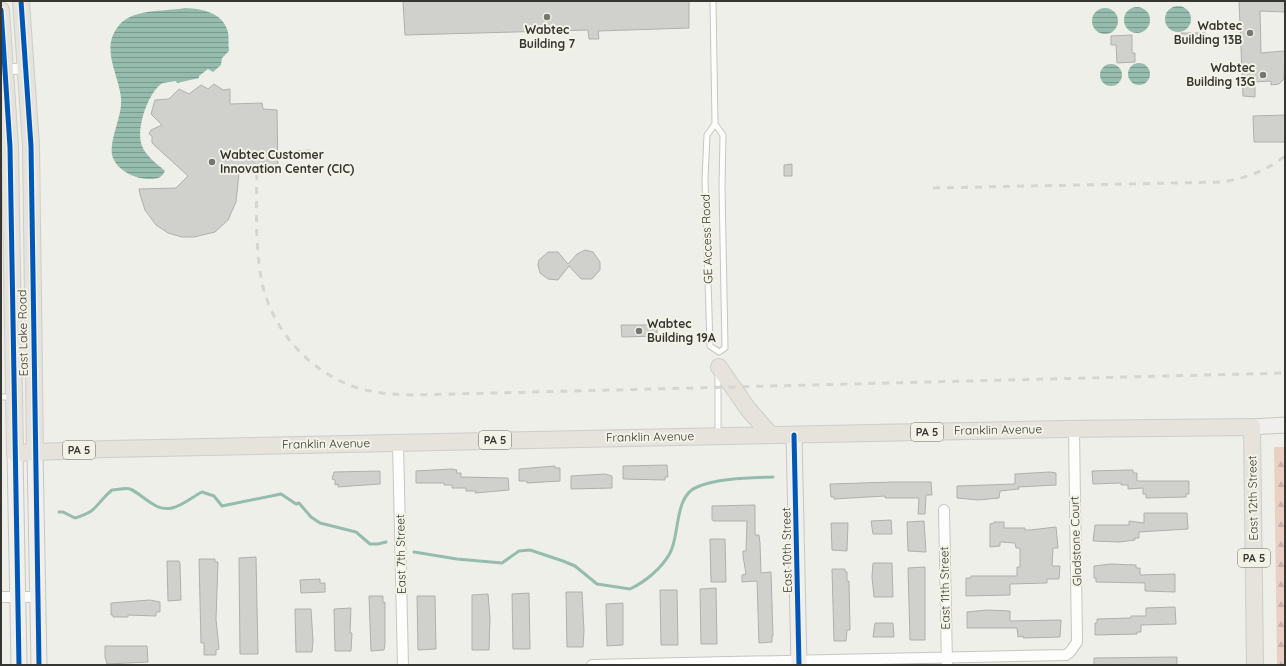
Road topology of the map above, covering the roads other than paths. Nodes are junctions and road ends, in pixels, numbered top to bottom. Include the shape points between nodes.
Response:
1 (21, 1) edge
2 (713, 1) edge
3 (1, 10) edge
4 (26, 68) junction
5 (3, 70) edge
6 (715, 124) junction
7 (719, 359) junction
8 (8, 397) edge
9 (1285, 425) edge
10 (1252, 427) junction
11 (1074, 429) junction
12 (771, 434) junction
13 (794, 435) junction
14 (718, 436) junction
15 (398, 443) junction
16 (35, 452) junction
17 (15, 453) junction
18 (944, 510) dead end
19 (1, 597) edge
20 (17, 597) junction
21 (38, 597) junction
22 (947, 662) edge
23 (799, 663) edge
24 (18, 665) edge
25 (39, 665) edge
26 (403, 665) edge
27 (592, 665) edge
28 (1255, 665) edge

1 - 4 main road, East Lake Road
2 - 6 lane, GE Access Road
3 - 5 main road, East Lake Road
4 - 5 street
4 - 16 main road, East Lake Road via 31,154
5 - 8 main road, East Lake Road via 10,147
6 - 7 lane, GE Access Road via 722,135 725,348
6 - 7 lane, GE Access Road via 707,135 705,179 710,346
7 - 12 main road via 748,409
7 - 14 lane, GE Access Road
8 - 17 main road, East Lake Road
9 - 10 main road, Franklin Avenue
10 - 11 main road, Franklin Avenue / PA 5
10 - 28 main road, East 12th Street / PA 5
11 - 13 main road, Franklin Avenue / PA 5
11 - 22 street, Gladstone Court via 1077,642 1071,651 1061,656
12 - 13 main road, Franklin Avenue / PA 5
12 - 14 main road, Franklin Avenue / PA 5
13 - 23 main road, East 10th Street
14 - 15 main road, Franklin Avenue / PA 5
15 - 16 main road, Franklin Avenue / PA 5
15 - 26 street, East 7th Street
16 - 17 main road, Franklin Avenue / PA 5
16 - 21 main road, East Lake Road
17 - 20 main road, East Lake Road
18 - 22 street, East 11th Street
19 - 20 street
20 - 21 street
20 - 24 main road, East Lake Road
21 - 25 main road, East Lake Road
22 - 23 street
23 - 27 street

